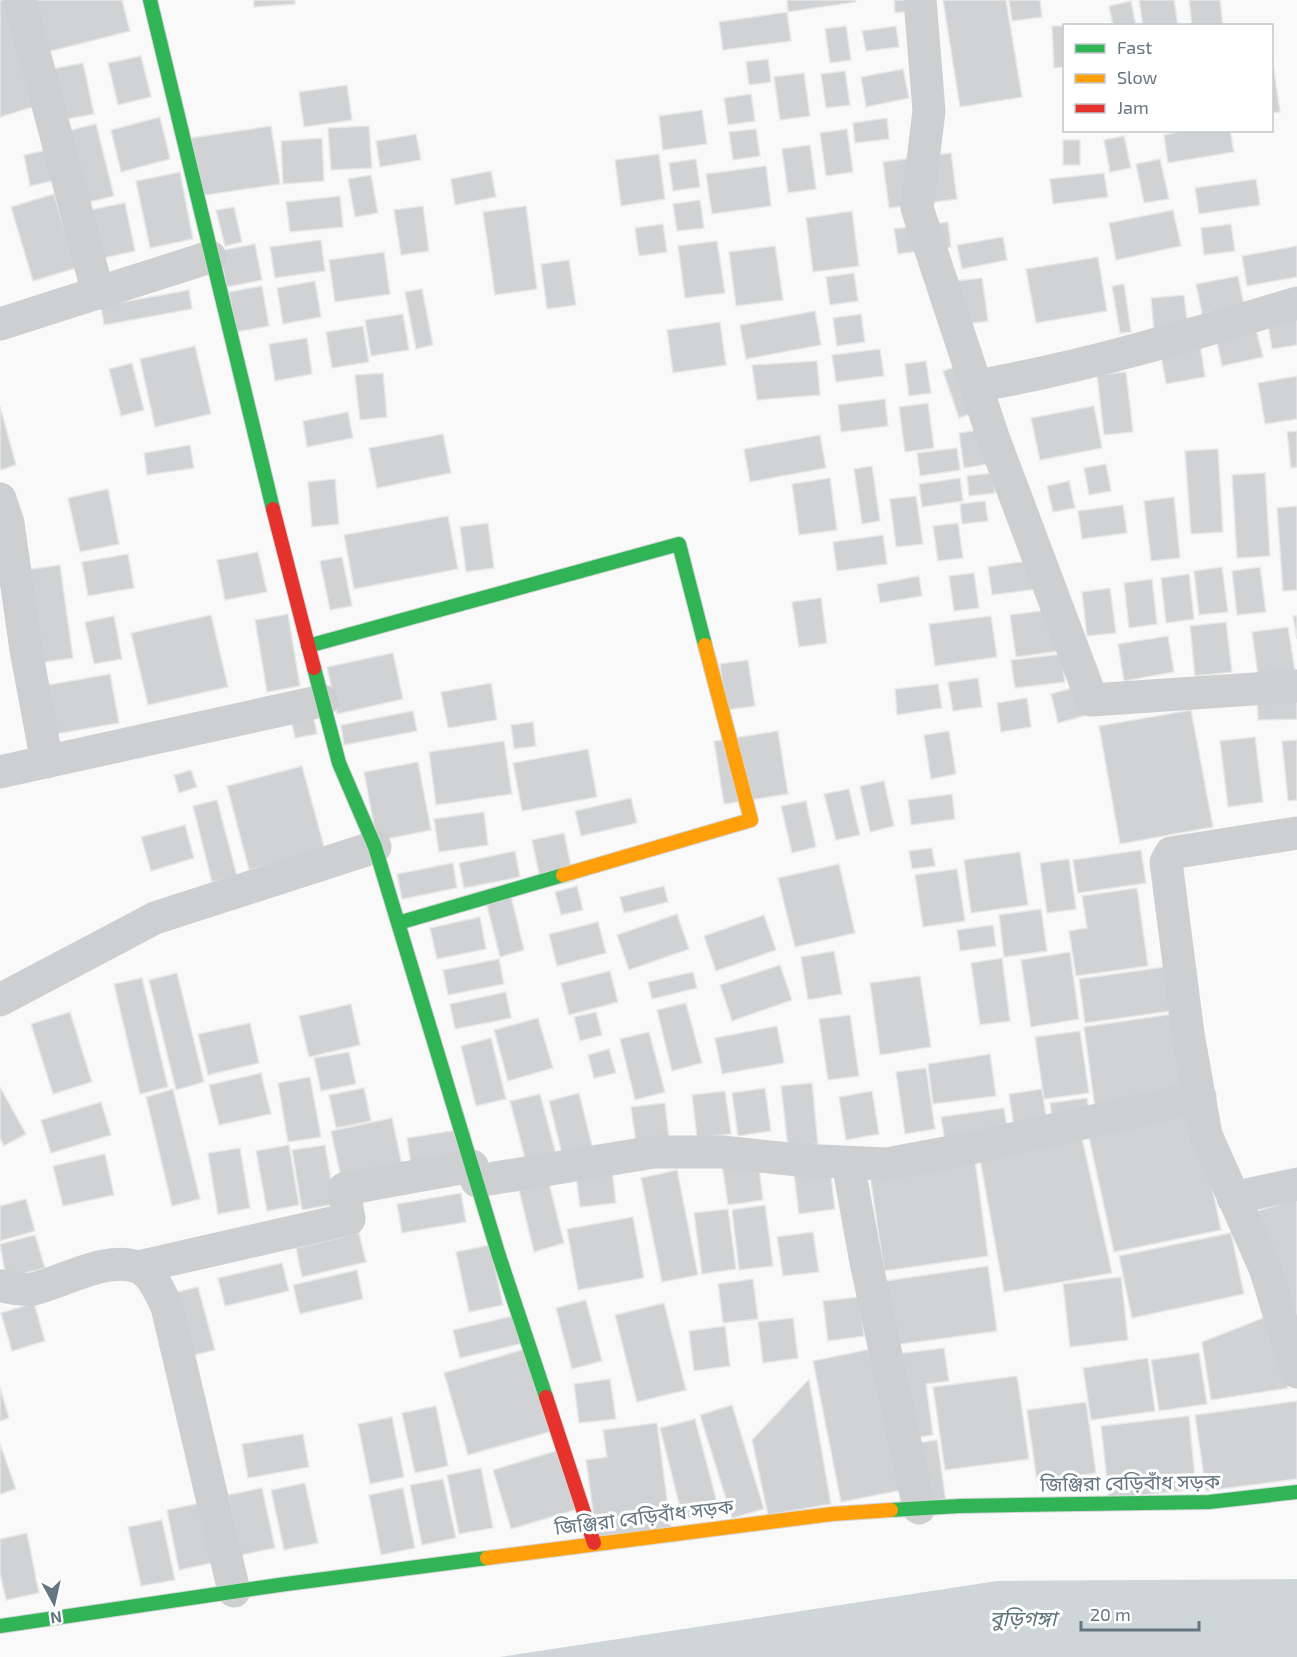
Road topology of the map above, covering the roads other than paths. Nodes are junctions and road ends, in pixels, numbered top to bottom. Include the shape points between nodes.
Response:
1 (20, 0) edge
2 (150, 0) edge
3 (920, 0) edge
4 (210, 257) junction
5 (98, 293) junction
6 (1297, 303) edge
7 (0, 324) edge
8 (976, 386) junction
9 (0, 499) edge
10 (308, 646) junction
11 (1297, 686) edge
12 (322, 701) junction
13 (47, 762) junction
14 (0, 772) edge
15 (1297, 833) edge
16 (375, 848) junction
17 (398, 923) junction
18 (0, 1000) edge
19 (1200, 1097) junction
20 (848, 1163) junction
21 (474, 1173) junction
22 (1297, 1184) edge
23 (1233, 1198) junction
24 (138, 1267) junction
25 (0, 1286) edge
26 (1297, 1372) edge
27 (1297, 1492) edge
28 (919, 1508) junction
29 (594, 1543) junction
30 (234, 1591) junction
31 (0, 1626) edge

1 - 5 street
2 - 4 street
3 - 8 street via 929,111 917,208
4 - 5 street
4 - 10 street
5 - 7 street
6 - 8 street via 1040,375
8 - 11 street via 1092,700
9 - 13 street via 8,523
10 - 12 street
10 - 17 street via 679,544 752,820
12 - 13 street
12 - 16 street via 339,764
13 - 14 street
15 - 19 street via 1171,853 1166,862
16 - 17 street
16 - 18 street via 155,918
17 - 21 street
19 - 20 street via 967,1149 886,1164
19 - 23 street via 1206,1135
20 - 21 street via 722,1152 654,1152
20 - 28 street
21 - 24 street via 344,1189 349,1219
21 - 29 street
22 - 23 street
23 - 26 street via 1265,1268
24 - 25 street via 86,1270 31,1289
24 - 30 street via 157,1285 167,1307
27 - 28 street, জিঞ্জিরা বেড়িবাঁধ সড়ক via 1209,1502
28 - 29 street, জিঞ্জিরা বেড়িবাঁধ সড়ক via 832,1514
29 - 30 street, জিঞ্জিরা বেড়িবাঁধ সড়ক
30 - 31 street, জিঞ্জিরা বেড়িবাঁধ সড়ক

